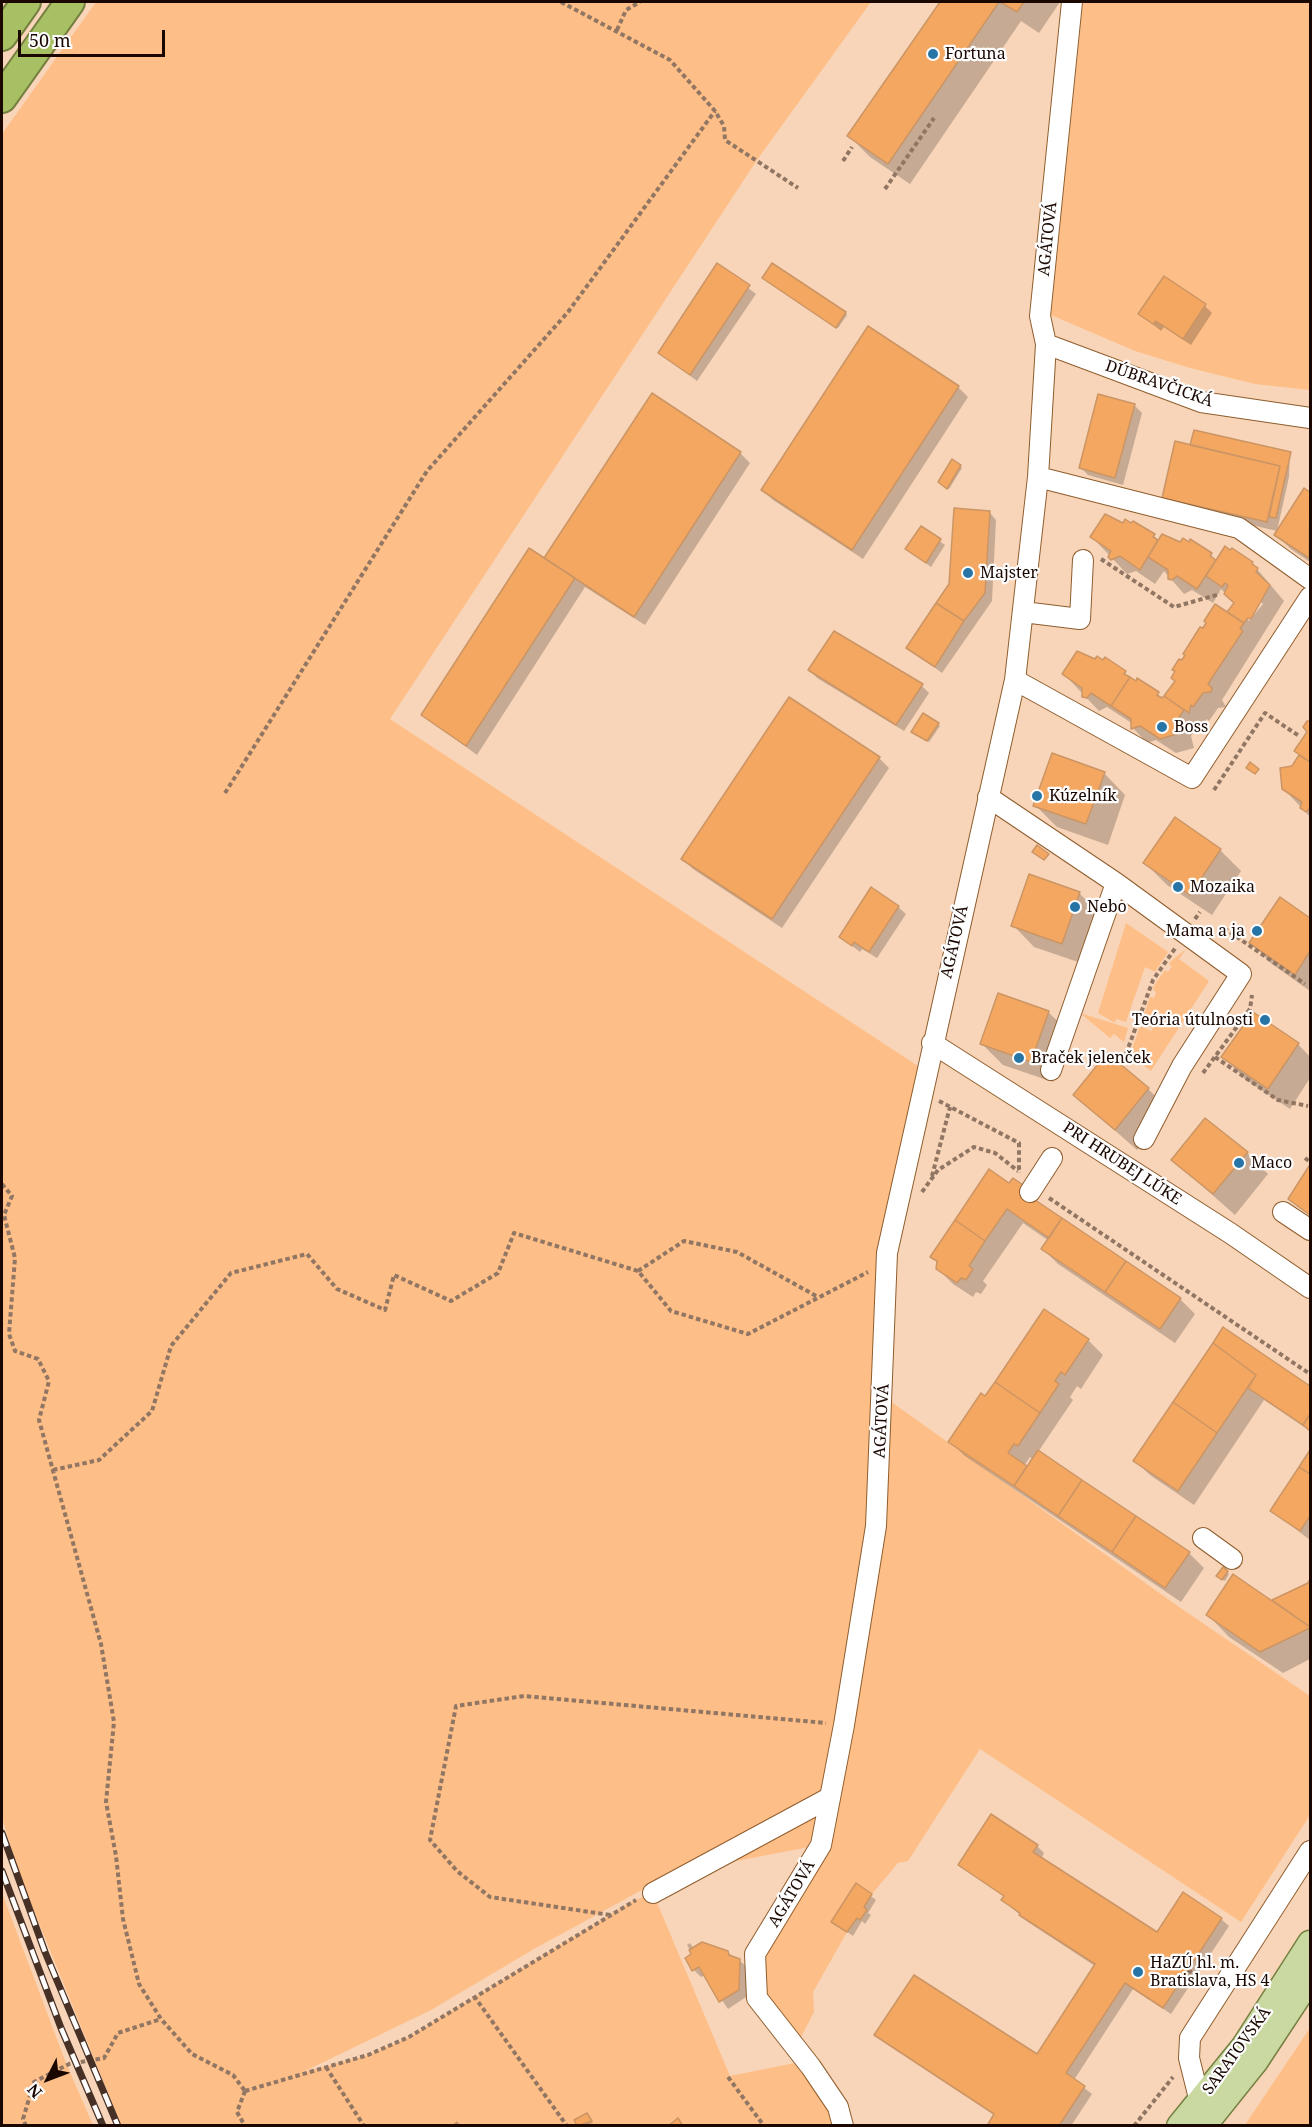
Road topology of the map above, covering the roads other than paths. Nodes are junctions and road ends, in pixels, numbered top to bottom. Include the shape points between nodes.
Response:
1 (26, 2) edge
2 (70, 2) edge
3 (1072, 2) edge
4 (2, 36) edge
5 (2, 98) edge
6 (1046, 344) junction
7 (1311, 418) edge
8 (1038, 477) junction
9 (1091, 559) road end
10 (1311, 579) edge
11 (1311, 597) edge
12 (1023, 612) junction
13 (1015, 680) junction
14 (988, 797) junction
15 (1116, 883) junction
16 (932, 1043) junction
17 (1051, 1070) dead end
18 (1144, 1139) dead end
19 (1052, 1158) dead end
20 (1032, 1190) road end
21 (1283, 1212) dead end
22 (1311, 1230) edge
23 (1311, 1288) edge
24 (1203, 1538) dead end
25 (1232, 1559) dead end
26 (829, 1798) junction
27 (1311, 1851) edge
28 (653, 1893) road end
29 (1311, 1943) edge
30 (1311, 1979) edge
31 (1200, 2102) junction
32 (843, 2126) edge
33 (1179, 2126) edge
34 (1204, 2126) edge

1 - 4 highway
2 - 5 highway
3 - 6 street, AGÁTOVÁ via 1041,316
6 - 7 street, DÚBRAVČICKÁ via 1201,402
6 - 8 street, AGÁTOVÁ
8 - 10 street via 1239,528
8 - 12 street, AGÁTOVÁ
9 - 12 street via 1080,619
11 - 13 street via 1192,778
12 - 13 street, AGÁTOVÁ
13 - 14 street, AGÁTOVÁ
14 - 15 street
14 - 16 street, AGÁTOVÁ
15 - 17 street
15 - 18 street via 1240,974 1182,1066
16 - 23 street, PRI HRUBEJ LÚKE
16 - 26 street, AGÁTOVÁ via 887,1262 876,1526
19 - 20 street
21 - 22 street
24 - 25 street
26 - 28 street
26 - 32 street, AGÁTOVÁ via 821,1845 755,1954 757,1998 838,2107
27 - 31 street via 1190,2038 1189,2058
29 - 31 main road, SARATOVSKÁ via 1244,2046
30 - 34 main road, SARATOVSKÁ via 1256,2061
31 - 33 main road, SARATOVSKÁ

